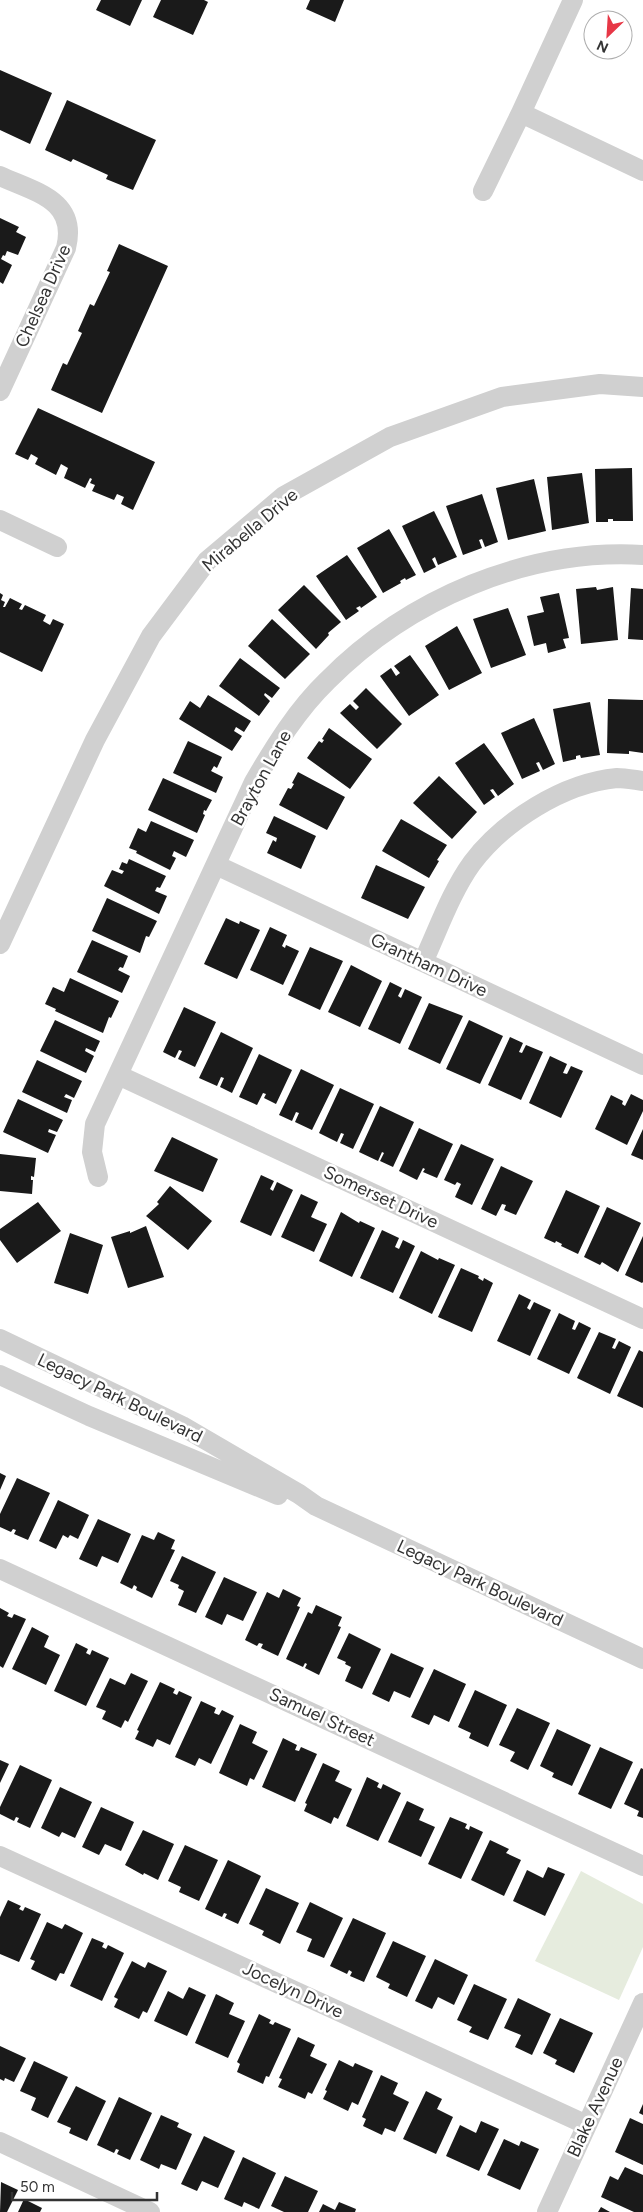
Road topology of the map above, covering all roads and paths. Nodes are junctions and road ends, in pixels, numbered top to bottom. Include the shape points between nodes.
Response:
1 (572, 0) edge
2 (520, 113) junction
3 (643, 171) edge
4 (0, 176) edge
5 (483, 191) dead end
6 (643, 387) edge
7 (0, 392) edge
8 (0, 520) edge
9 (57, 547) dead end
10 (643, 555) edge
11 (643, 781) edge
12 (216, 865) junction
13 (0, 944) edge
14 (423, 962) junction
15 (643, 1064) edge
16 (118, 1075) junction
17 (98, 1177) dead end
18 (643, 1319) edge
19 (0, 1339) edge
20 (0, 1376) edge
21 (316, 1506) junction
22 (0, 1569) edge
23 (643, 1659) edge
24 (0, 1856) edge
25 (643, 1866) edge
26 (643, 2003) edge
27 (587, 2125) junction
28 (0, 2142) edge
29 (150, 2212) edge
30 (547, 2212) edge

1 - 2 street
2 - 3 street
2 - 5 street
4 - 7 street, Chelsea Drive via 55,203 69,223 69,235
6 - 13 street, Mirabella Drive via 600,384 502,397 390,436 284,496 207,561 151,636 95,740
8 - 9 street
10 - 12 street, Brayton Lane via 607,555 530,566 419,609 378,637 327,681 289,726 254,782
11 - 14 street via 618,778 582,785 515,819 472,864 452,898
12 - 14 street, Grantham Drive
12 - 16 street, Brayton Lane
14 - 15 street, Grantham Drive
16 - 17 street, Brayton Lane via 94,1131 92,1152
16 - 18 street, Somerset Drive
19 - 21 street, Legacy Park Boulevard via 182,1426
20 - 21 street, Legacy Park Boulevard via 295,1502
21 - 23 street, Legacy Park Boulevard
22 - 25 street, Samuel Street
24 - 27 street, Jocelyn Drive
26 - 27 street, Blake Avenue
27 - 30 street, Blake Avenue
28 - 29 street

